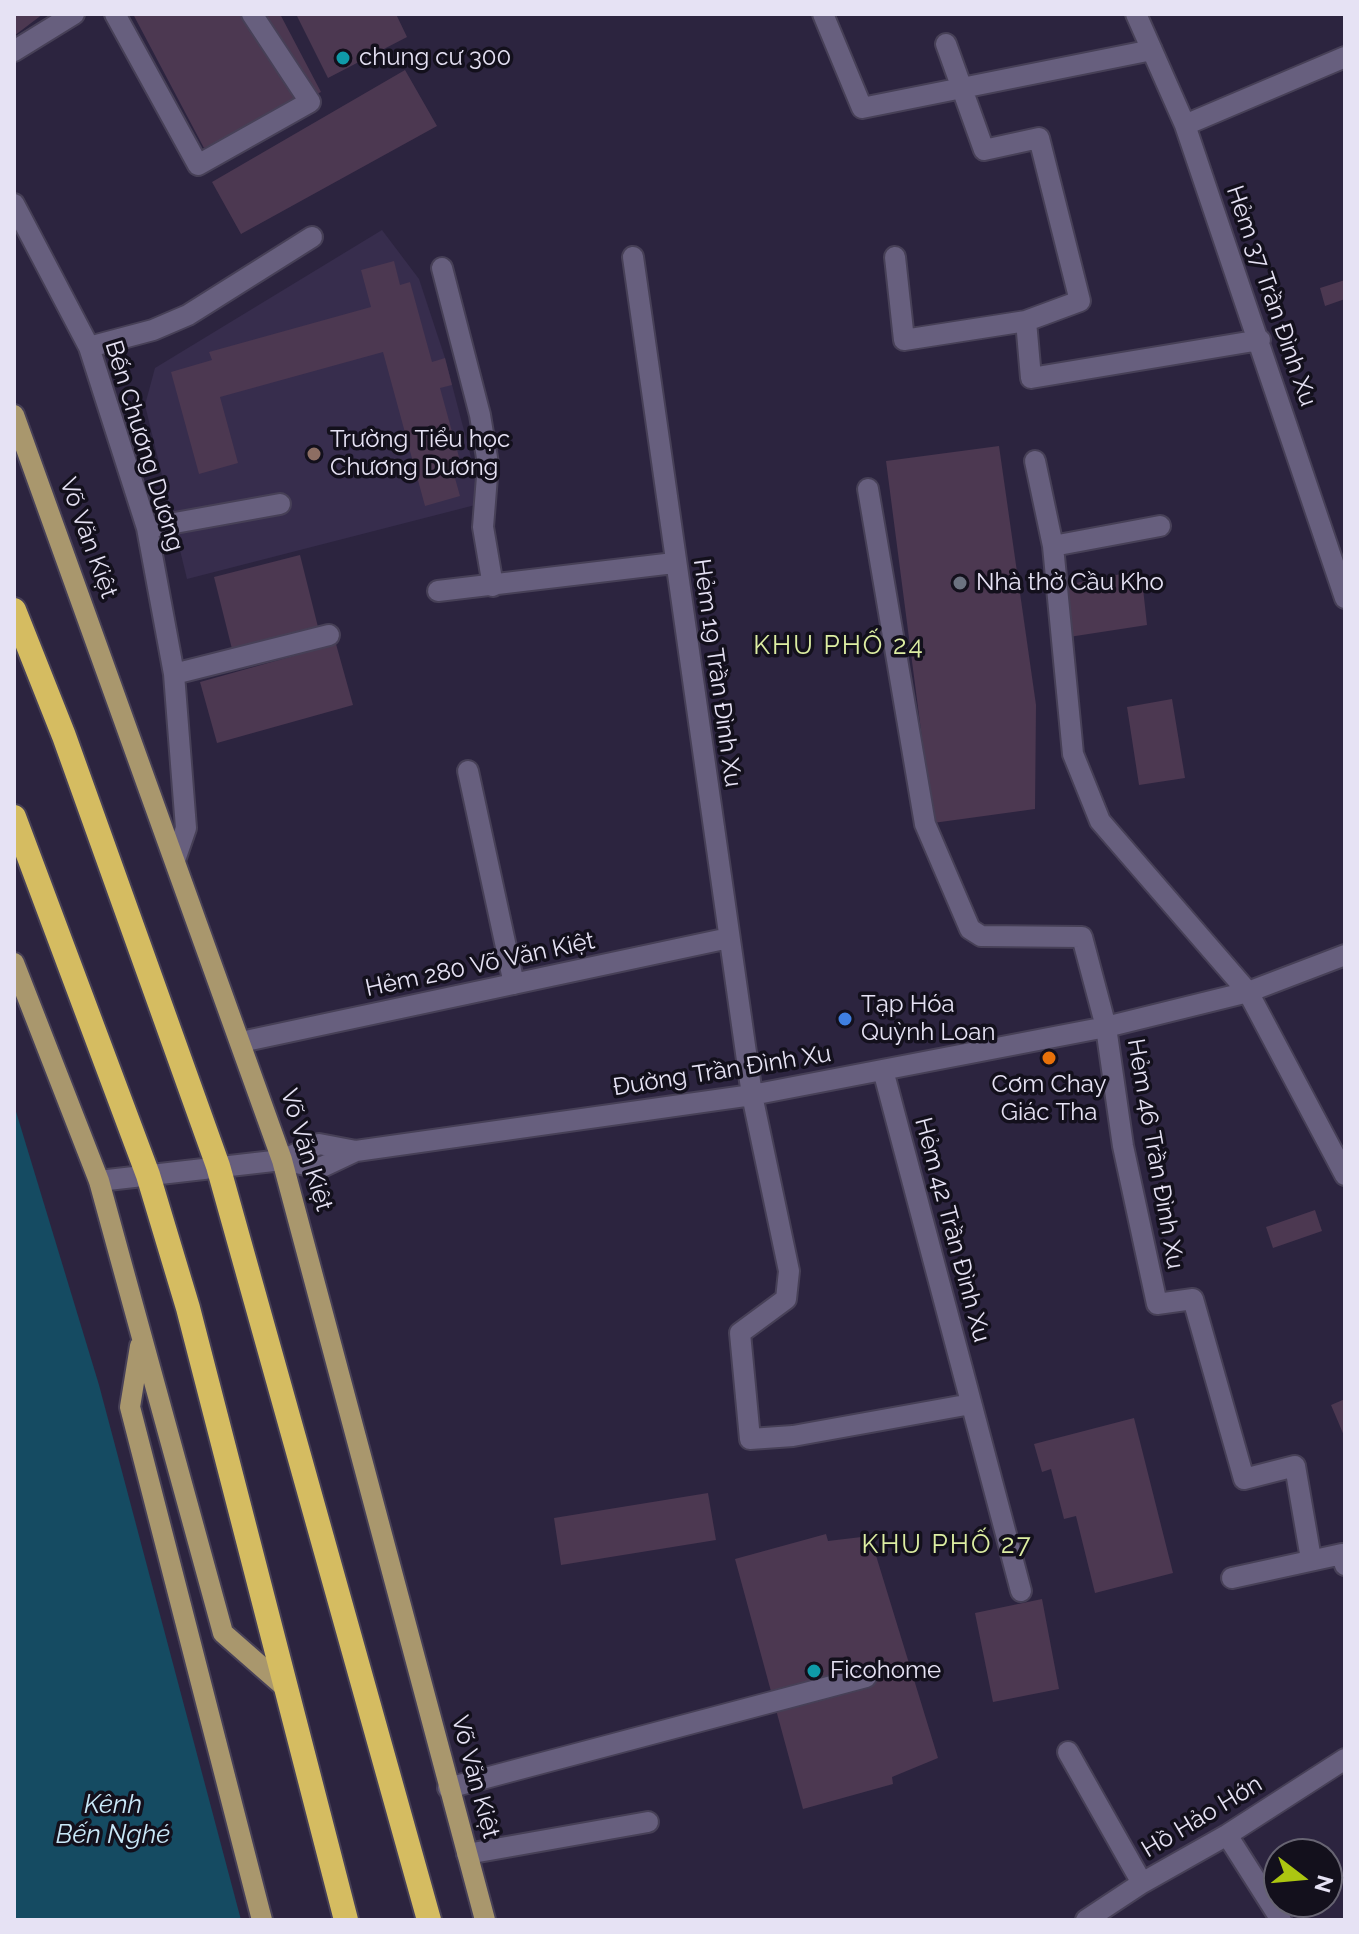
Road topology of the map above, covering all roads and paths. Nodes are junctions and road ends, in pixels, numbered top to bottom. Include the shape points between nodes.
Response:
1 (74, 14) edge
2 (115, 14) edge
3 (252, 14) edge
4 (823, 14) edge
5 (1136, 14) edge
6 (946, 44) dead end
7 (1152, 50) junction
8 (14, 51) edge
9 (1345, 57) edge
10 (962, 88) junction
11 (1185, 125) junction
12 (14, 204) edge
13 (312, 237) dead end
14 (633, 257) dead end
15 (895, 257) dead end
16 (442, 268) dead end
17 (1026, 321) junction
18 (1260, 340) junction
19 (89, 347) junction
20 (14, 415) edge
21 (1035, 461) dead end
22 (868, 489) dead end
23 (280, 504) dead end
24 (1160, 526) dead end
25 (147, 528) junction
26 (1053, 546) junction
27 (674, 563) junction
28 (493, 586) junction
29 (438, 591) dead end
30 (1345, 598) edge
31 (14, 610) edge
32 (329, 635) dead end
33 (174, 674) junction
34 (468, 771) dead end
35 (14, 817) edge
36 (175, 860) junction
37 (729, 938) junction
38 (1345, 955) edge
39 (14, 963) edge
40 (514, 984) junction
41 (1248, 992) junction
42 (1106, 1027) junction
43 (241, 1042) junction
44 (883, 1070) junction
45 (752, 1095) junction
46 (282, 1160) junction
47 (218, 1166) junction
48 (148, 1175) junction
49 (1345, 1175) edge
50 (99, 1181) junction
51 (141, 1338) junction
52 (971, 1404) junction
53 (1311, 1559) junction
54 (1345, 1565) edge
55 (1232, 1578) dead end
56 (1021, 1591) dead end
57 (866, 1677) dead end
58 (288, 1690) junction
59 (1068, 1752) dead end
60 (1345, 1759) edge
61 (448, 1788) junction
62 (648, 1822) dead end
63 (1227, 1835) junction
64 (467, 1854) junction
65 (1142, 1883) junction
66 (262, 1920) edge
67 (346, 1920) edge
68 (429, 1920) edge
69 (485, 1920) edge
70 (1086, 1920) edge
71 (1281, 1920) edge

1 - 8 street
2 - 3 street via 198,165 310,102
4 - 10 street via 862,108
5 - 7 street, Hẻm 37 Trần Ðình Xu
6 - 10 street
7 - 10 street
7 - 11 street, Hẻm 37 Trần Ðình Xu
9 - 11 street
10 - 17 street via 984,150 1039,138 1080,301
11 - 18 street, Hẻm 37 Trần Ðình Xu
12 - 19 street, Bến Chương Dương
13 - 19 street via 188,315
14 - 27 street, Hẻm 19 Trần Ðình Xu
15 - 17 street via 904,340
16 - 28 street via 488,464 483,527
17 - 18 street via 1031,378
18 - 30 street, Hẻm 37 Trần Ðình Xu
19 - 25 street, Bến Chương Dương
20 - 36 main road, Võ Văn Kiệt
21 - 26 street
22 - 42 street via 925,824 970,929 981,936 1082,937
23 - 25 street
24 - 26 street
25 - 33 street, Bến Chương Dương
26 - 41 street via 1073,754 1100,821
27 - 28 street
27 - 37 street, Hẻm 19 Trần Ðình Xu
28 - 29 street
31 - 47 highway
32 - 33 street
33 - 36 street, Bến Chương Dương via 186,828
34 - 40 street
35 - 48 highway
36 - 43 main road, Võ Văn Kiệt
37 - 40 street, Hẻm 280 Võ Văn Kiệt
37 - 45 street, Hẻm 19 Trần Ðình Xu
38 - 41 street, Đường Trần Ðình Xu
39 - 50 main road
40 - 43 street, Hẻm 280 Võ Văn Kiệt
41 - 42 street, Đường Trần Ðình Xu
41 - 49 street
42 - 44 street, Đường Trần Ðình Xu
42 - 53 street, Hẻm 46 Trần Ðình Xu via 1123,1146 1157,1304 1193,1299 1244,1479 1295,1466
43 - 46 main road, Võ Văn Kiệt
44 - 45 street, Đường Trần Ðình Xu
44 - 52 street, Hẻm 42 Trần Ðình Xu
45 - 46 street, Đường Trần Ðình Xu via 356,1151 319,1144
45 - 52 street, Hẻm 19 Trần Ðình Xu via 789,1271 786,1299 740,1333 750,1439
46 - 47 street, Đường Trần Ðình Xu
46 - 61 main road, Võ Văn Kiệt
47 - 48 street, Đường Trần Ðình Xu
47 - 68 highway
48 - 50 street, Đường Trần Ðình Xu
48 - 58 highway
50 - 51 main road
51 - 58 main road via 223,1633
51 - 66 main road via 130,1407
52 - 56 street, Hẻm 42 Trần Ðình Xu
53 - 54 street via 1342,1554
53 - 55 street
57 - 61 street
58 - 67 highway
59 - 65 street
60 - 63 street, Hồ Hảo Hớn
61 - 64 main road, Võ Văn Kiệt
62 - 64 street
63 - 65 street, Hồ Hảo Hớn
63 - 71 street
64 - 69 main road, Võ Văn Kiệt
65 - 70 street, Hồ Hảo Hớn

